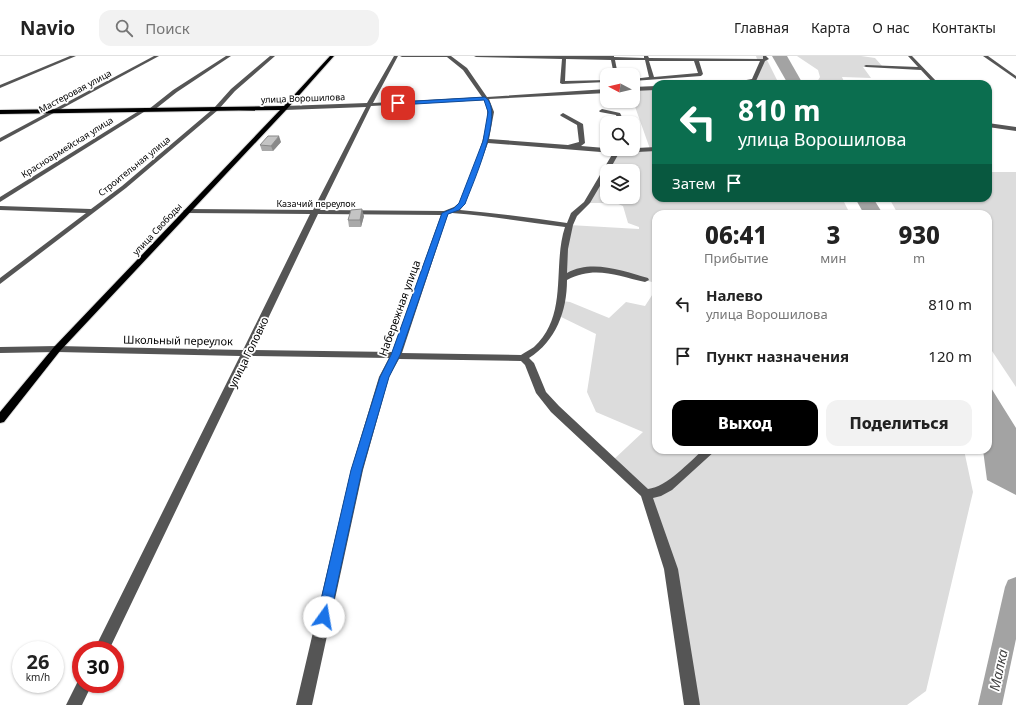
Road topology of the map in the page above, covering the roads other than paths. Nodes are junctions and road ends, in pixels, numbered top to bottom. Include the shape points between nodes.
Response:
1 (74, 56) edge
2 (157, 56) edge
3 (229, 56) edge
4 (273, 56) edge
5 (332, 56) edge
6 (396, 56) edge
7 (402, 56) edge
8 (441, 56) edge
9 (519, 56) edge
10 (562, 56) edge
11 (910, 56) edge
12 (985, 56) edge
13 (475, 57) edge
14 (612, 57) edge
15 (646, 58) edge
16 (705, 58) edge
17 (764, 58) edge
18 (696, 60) junction
19 (520, 64) dead end
20 (866, 66) dead end
21 (614, 68) edge
22 (923, 69) junction
23 (1016, 78) edge
24 (652, 79) junction
25 (640, 80) edge
26 (754, 80) edge
27 (933, 80) edge
28 (600, 81) edge
29 (0, 88) edge
30 (652, 88) edge
31 (640, 89) edge
32 (600, 91) edge
33 (485, 98) junction
34 (369, 105) junction
35 (285, 108) junction
36 (216, 109) junction
37 (144, 110) junction
38 (151, 110) junction
39 (54, 111) junction
40 (602, 111) dead end
41 (0, 112) edge
42 (562, 115) dead end
43 (619, 116) edge
44 (992, 126) edge
45 (1016, 129) edge
46 (0, 140) edge
47 (486, 141) junction
48 (567, 147) junction
49 (600, 149) edge
50 (652, 149) edge
51 (640, 150) edge
52 (615, 156) edge
53 (0, 200) edge
54 (0, 208) edge
55 (92, 211) junction
56 (187, 211) junction
57 (315, 212) junction
58 (446, 212) junction
59 (569, 225) junction
60 (563, 279) junction
61 (646, 280) dead end
62 (0, 282) edge
63 (57, 349) junction
64 (0, 350) edge
65 (248, 353) junction
66 (396, 355) junction
67 (523, 358) junction
68 (0, 419) edge
69 (705, 454) edge
70 (646, 494) junction
71 (105, 641) edge
72 (80, 693) edge
73 (74, 705) edge
74 (304, 705) edge
75 (692, 705) edge

1 - 29 street
2 - 39 street, Мастеровая улица
3 - 38 street
4 - 36 street, Строительная улица via 233,90
5 - 35 main road, улица Свободы
6 - 34 street, улица Головко
7 - 8 street
8 - 33 street via 448,56 466,67
9 - 10 street
9 - 13 street
9 - 19 street
10 - 14 street
10 - 28 street via 562,83
11 - 22 street
12 - 23 street
14 - 15 street
14 - 21 street
15 - 18 street
15 - 24 street
16 - 17 street
16 - 18 street
17 - 26 street
18 - 24 street via 701,74
20 - 22 street
22 - 27 street
24 - 25 street
30 - 31 street
32 - 33 street, улица Ворошилова
33 - 34 street, улица Ворошилова
33 - 47 street via 491,112
34 - 35 street, улица Ворошилова
34 - 57 street, улица Головко
35 - 36 main road, улица Ворошилова
35 - 56 main road, улица Свободы
36 - 38 main road, улица Ворошилова
36 - 55 street, Строительная улица
37 - 38 main road, улица Ворошилова
37 - 39 main road, улица Ворошилова
37 - 53 street, Красноармейская улица
39 - 41 main road, улица Ворошилова
39 - 46 street, Мастеровая улица
40 - 43 street
42 - 48 street via 580,124 582,142
44 - 45 street
47 - 48 street
47 - 58 street via 462,204 457,209
48 - 49 street
50 - 51 street
52 - 59 street via 587,203 574,215
54 - 55 street
55 - 62 street, Строительная улица
56 - 57 street, Казачий переулок
56 - 63 main road, улица Свободы
57 - 58 street, Казачий переулок
57 - 65 street, улица Головко
58 - 59 street, Казачий переулок via 499,215
58 - 66 street, Набережная улица
59 - 60 street via 565,236
60 - 61 street via 570,274 592,268
60 - 67 street via 562,301 548,336 538,348
63 - 64 street, Школьный переулок
63 - 65 street, Школьный переулок
63 - 68 main road, улица Свободы
65 - 66 street, Школьный переулок
65 - 71 street, улица Головко
66 - 67 street, Школьный переулок
66 - 74 street, Набережная улица via 384,377 357,470
67 - 70 street via 529,363 541,393 550,404
69 - 70 street via 668,487 657,493
70 - 75 street via 671,569
72 - 73 street

